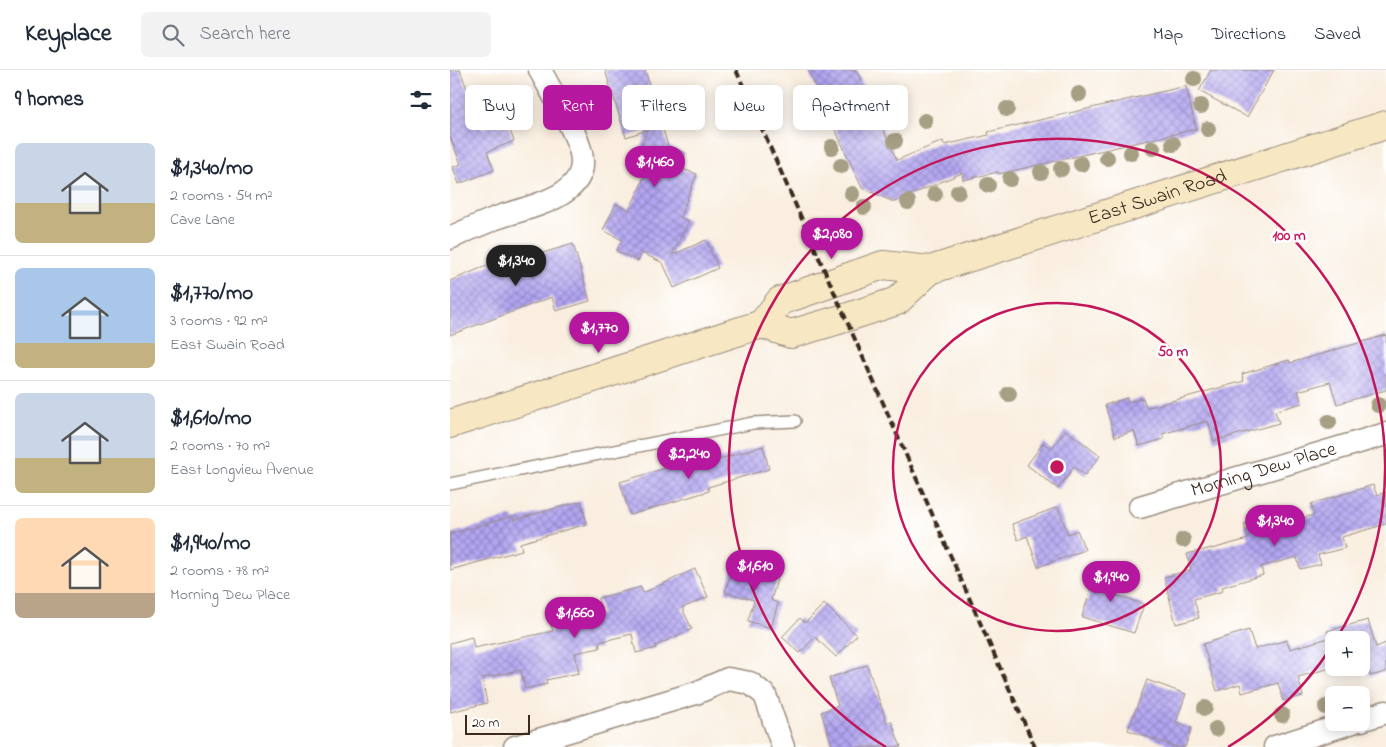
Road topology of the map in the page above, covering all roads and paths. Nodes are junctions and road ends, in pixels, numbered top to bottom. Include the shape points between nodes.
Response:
1 (540, 70) edge
2 (1386, 125) edge
3 (450, 238) edge
4 (930, 270) junction
5 (762, 324) junction
6 (795, 421) dead end
7 (450, 424) edge
8 (1386, 434) edge
9 (450, 484) edge
10 (1140, 507) dead end
11 (1386, 712) edge
12 (1370, 717) edge
13 (1325, 731) edge
14 (515, 747) edge
15 (783, 747) edge
16 (1274, 747) edge

1 - 3 street via 577,140 581,170 576,182 555,198
2 - 4 main road, East Swain Road
4 - 5 main road, East Swain Road via 882,265 780,301
4 - 5 main road, East Swain Road via 897,301 791,334
5 - 7 main road
6 - 9 lane via 753,423
8 - 10 street, Morning Dew Place
11 - 12 street
13 - 16 street
14 - 15 street via 696,694 728,679 750,683 764,694

